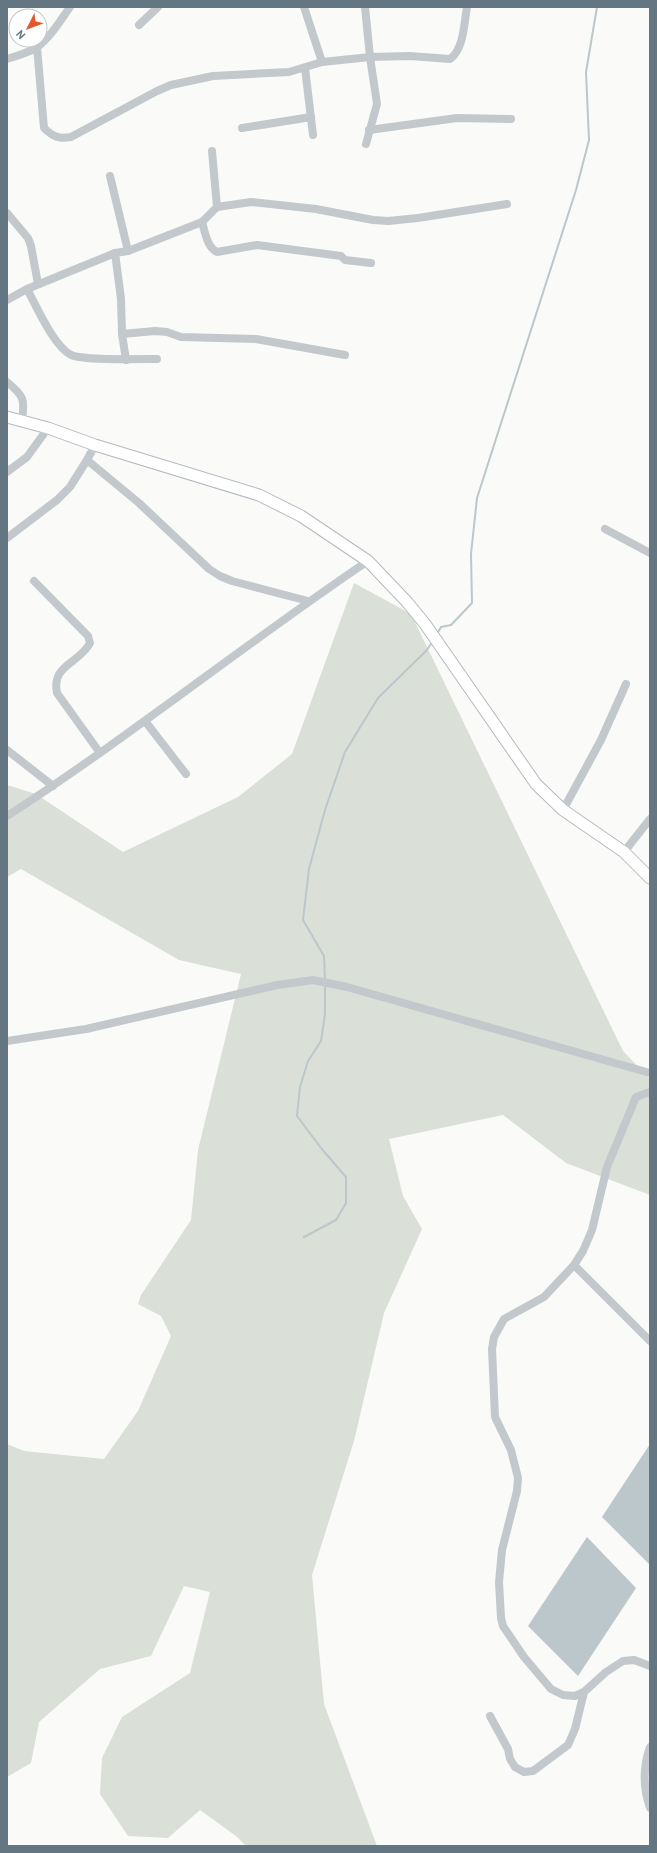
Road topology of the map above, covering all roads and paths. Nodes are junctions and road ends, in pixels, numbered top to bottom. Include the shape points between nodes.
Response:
1 (70, 7) edge
2 (158, 7) edge
3 (304, 7) edge
4 (365, 7) edge
5 (467, 7) edge
6 (138, 25) dead end
7 (48, 35) edge
8 (34, 48) edge
9 (37, 48) edge
10 (370, 57) junction
11 (7, 59) edge
12 (322, 62) junction
13 (305, 68) junction
14 (311, 117) junction
15 (511, 119) dead end
16 (242, 128) dead end
17 (370, 130) junction
18 (313, 135) dead end
19 (366, 144) dead end
20 (212, 151) dead end
21 (110, 176) dead end
22 (507, 204) dead end
23 (217, 207) junction
24 (7, 213) edge
25 (202, 222) junction
26 (128, 251) junction
27 (115, 253) junction
28 (372, 263) dead end
29 (38, 284) junction
30 (27, 289) junction
31 (7, 300) edge
32 (122, 334) junction
33 (345, 355) dead end
34 (157, 359) dead end
35 (126, 360) junction
36 (7, 382) edge
37 (7, 417) edge
38 (22, 420) junction
39 (48, 428) junction
40 (95, 445) junction
41 (87, 460) junction
42 (7, 472) edge
43 (605, 529) dead end
44 (7, 538) edge
45 (650, 553) edge
46 (368, 561) junction
47 (34, 581) dead end
48 (308, 601) junction
49 (626, 684) dead end
50 (145, 720) junction
51 (7, 750) edge
52 (100, 753) junction
53 (186, 774) dead end
54 (53, 786) junction
55 (563, 810) junction
56 (7, 816) edge
57 (650, 819) edge
58 (624, 852) junction
59 (650, 878) edge
60 (7, 1041) edge
61 (650, 1073) edge
62 (650, 1092) edge
63 (574, 1265) junction
64 (650, 1342) edge
65 (650, 1666) edge
66 (584, 1692) junction
67 (490, 1716) dead end
68 (650, 1748) edge
69 (650, 1808) edge

1 - 7 street
2 - 6 street
3 - 12 street
4 - 10 street
5 - 10 street via 459,49 450,59
8 - 11 street
9 - 13 street via 44,128 60,139 71,137 171,85 212,76 283,73
10 - 12 street
10 - 17 street via 377,104
12 - 13 street
13 - 14 street
14 - 16 street
14 - 18 street
15 - 17 street via 457,118
17 - 19 street
20 - 23 street
21 - 26 street
22 - 23 street via 388,221 251,202
23 - 25 street
24 - 29 street via 28,238
25 - 26 street
25 - 28 street via 210,245 217,252 257,245 341,256 345,260
26 - 27 street
27 - 29 street
27 - 32 street via 122,299
29 - 30 street
30 - 31 street
30 - 35 street via 53,335 71,355
32 - 33 street via 155,331 181,337 256,339
32 - 35 street
34 - 35 street
36 - 38 street via 23,398
37 - 38 main road
38 - 39 main road
39 - 40 main road
39 - 42 street via 26,457
40 - 41 street
40 - 46 main road via 259,495 301,516
41 - 44 street via 70,487 57,500
41 - 48 street via 220,576
43 - 45 street
46 - 48 street
46 - 55 main road via 425,624 536,784
47 - 52 street via 88,636 90,643 87,648 61,671 55,685 57,693
48 - 50 street
49 - 55 street via 601,740
50 - 52 street
50 - 53 street
51 - 54 street
52 - 54 street
54 - 56 street
55 - 58 main road
57 - 58 street
58 - 59 main road
60 - 61 street via 86,1029 277,985 313,980 347,987
62 - 63 street via 636,1097 607,1167 592,1230
63 - 64 street
63 - 66 street via 544,1297 504,1320 494,1336 492,1349 496,1417 511,1450 518,1478 502,1550 498,1582 500,1618 508,1635 551,1689 563,1695 575,1696
65 - 66 street via 634,1660 623,1661
66 - 67 street via 575,1729 568,1745 533,1771 524,1772 515,1767
68 - 69 street via 644,1768

